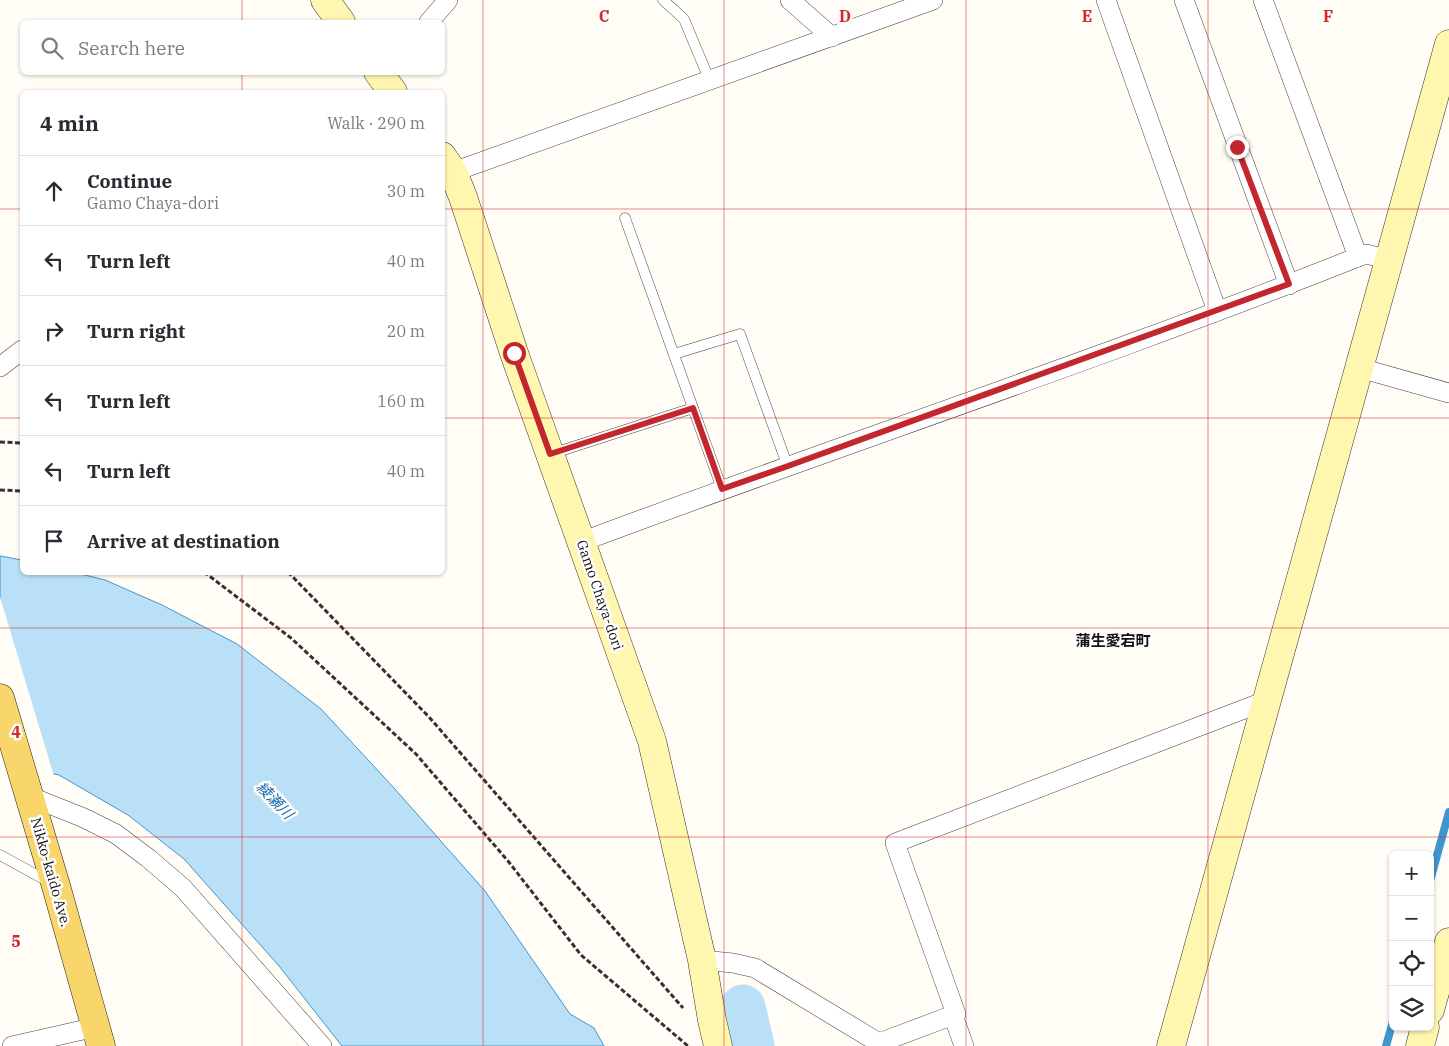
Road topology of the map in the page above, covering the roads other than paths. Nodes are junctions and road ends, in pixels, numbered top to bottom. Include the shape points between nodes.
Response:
1 (325, 0) edge
2 (448, 0) edge
3 (663, 0) edge
4 (790, 0) edge
5 (932, 0) edge
6 (1106, 0) edge
7 (1184, 0) edge
8 (1263, 0) edge
9 (340, 20) edge
10 (431, 20) edge
11 (832, 37) junction
12 (1448, 49) edge
13 (708, 79) junction
14 (448, 164) edge
15 (625, 218) dead end
16 (1358, 257) junction
17 (1390, 260) junction
18 (1289, 284) junction
19 (1217, 311) junction
20 (20, 352) edge
21 (674, 354) junction
22 (0, 367) edge
23 (1360, 368) junction
24 (1449, 393) edge
25 (693, 408) junction
26 (550, 454) junction
27 (788, 466) junction
28 (722, 489) junction
29 (581, 542) junction
30 (0, 698) edge
31 (1268, 700) junction
32 (26, 786) junction
33 (0, 855) edge
34 (56, 886) junction
35 (1449, 942) edge
36 (702, 960) junction
37 (1434, 996) edge
38 (953, 1015) junction
39 (1424, 1031) edge
40 (98, 1037) edge
41 (881, 1045) edge
42 (12, 1046) edge
43 (322, 1046) edge
44 (718, 1046) edge
45 (964, 1046) edge
46 (1171, 1046) edge
47 (1420, 1046) edge

1 - 9 street
2 - 10 street
3 - 13 lane via 684,19
4 - 11 street
5 - 11 street
6 - 19 street
7 - 18 street
8 - 16 street
11 - 13 street
12 - 17 street
13 - 14 street
14 - 26 street, Gamo Chaya-dori
15 - 21 lane
16 - 17 street via 1366,254
16 - 18 street
17 - 23 street
18 - 19 street
19 - 27 street
20 - 22 street
21 - 25 lane
21 - 27 lane via 740,334
23 - 24 street
23 - 31 street
25 - 26 lane
25 - 28 lane
26 - 29 street, Gamo Chaya-dori
27 - 28 street
28 - 29 street
29 - 36 street, Gamo Chaya-dori via 652,741
30 - 32 main road, Nikko-kaido Ave.
31 - 38 street via 895,843 956,1014
31 - 46 street
32 - 34 main road, Nikko-kaido Ave.
32 - 43 street via 116,834 183,888
33 - 34 lane
34 - 40 main road, Nikko-kaido Ave.
35 - 37 street
36 - 41 street via 755,968
36 - 44 street, Gamo Chaya-dori
38 - 41 street
38 - 45 street
39 - 47 street
40 - 42 street

